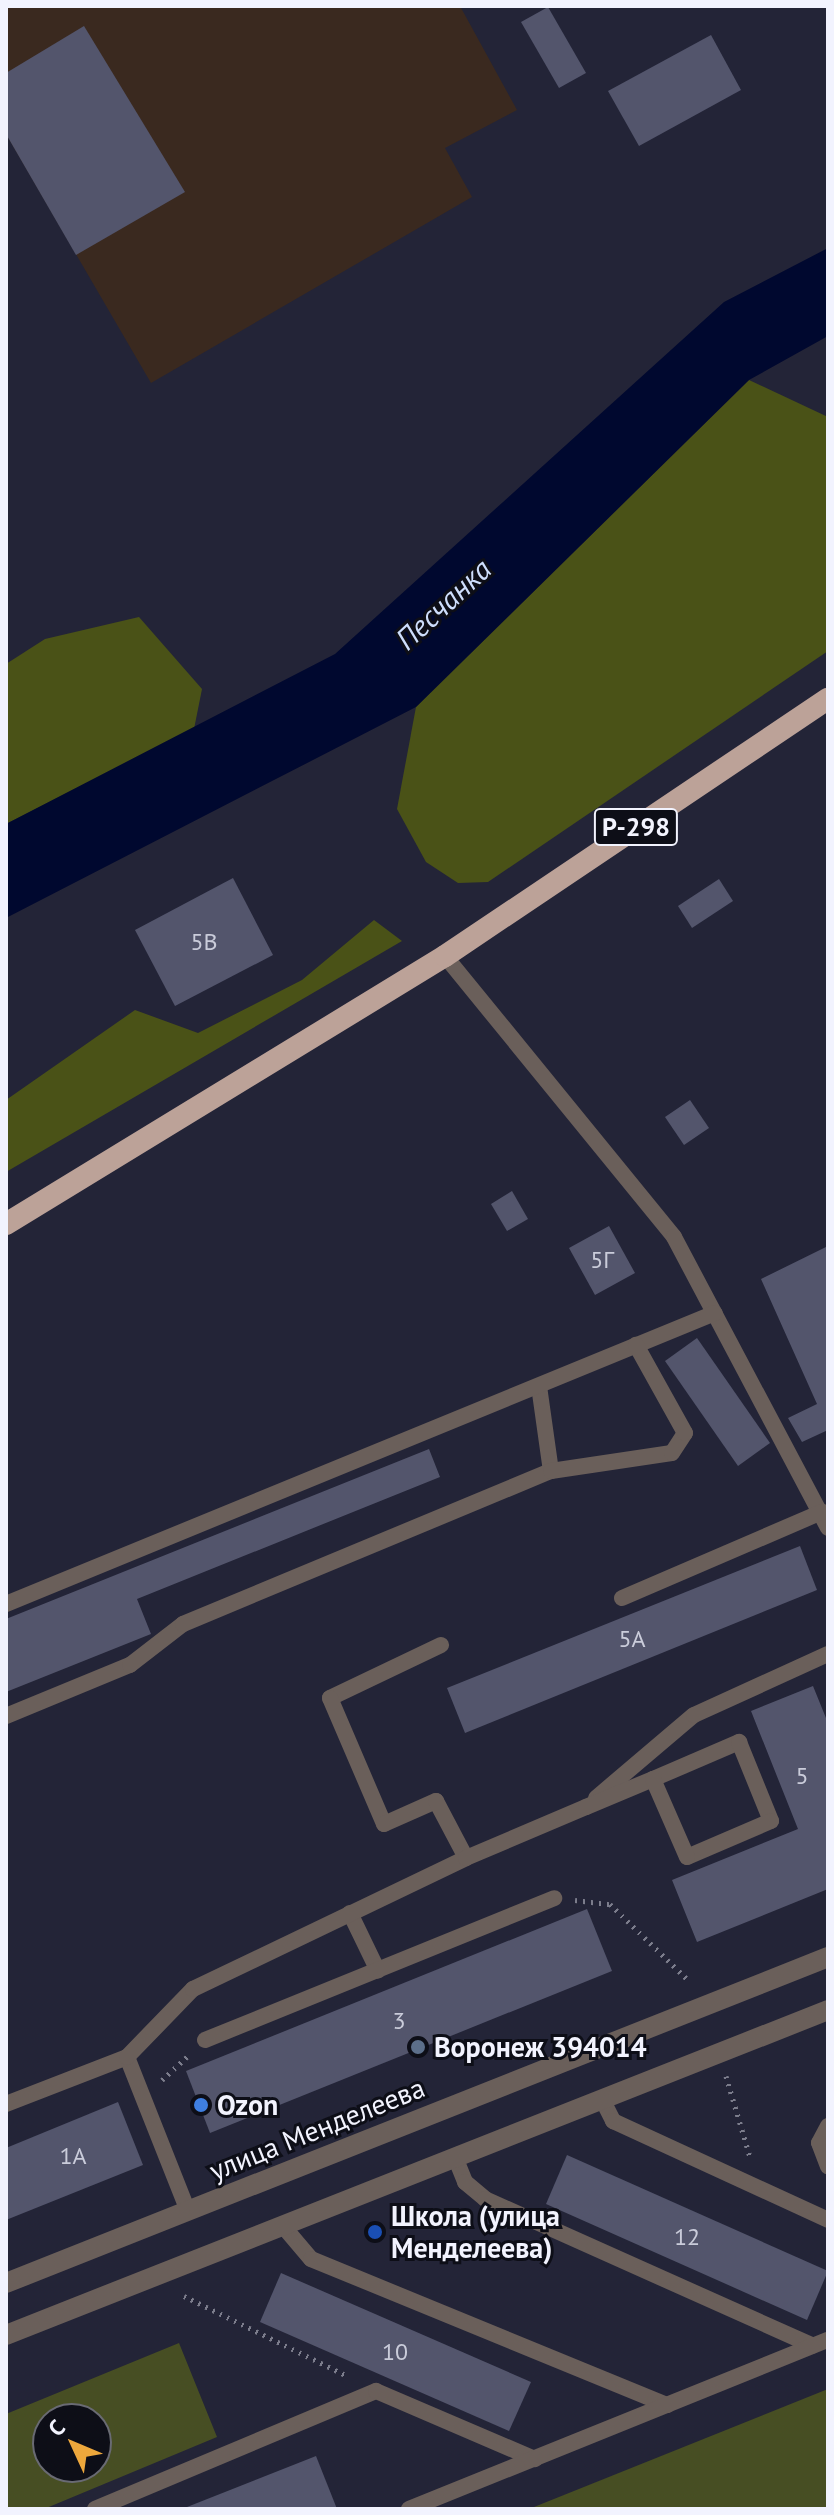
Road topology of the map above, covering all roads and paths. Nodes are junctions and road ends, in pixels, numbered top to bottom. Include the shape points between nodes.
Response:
1 (828, 699) edge
2 (445, 956) junction
3 (6, 1224) edge
4 (715, 1313) junction
5 (636, 1345) junction
6 (539, 1386) junction
7 (551, 1471) junction
8 (825, 1520) edge
9 (622, 1598) dead end
10 (6, 1604) edge
11 (441, 1645) dead end
12 (828, 1654) edge
13 (6, 1716) edge
14 (653, 1779) junction
15 (586, 1807) junction
16 (466, 1858) junction
17 (554, 1898) joint
18 (350, 1913) junction
19 (828, 1957) edge
20 (378, 1971) junction
21 (687, 1979) dead end
22 (828, 2010) edge
23 (205, 2040) joint
24 (127, 2057) junction
25 (726, 2076) dead end
26 (143, 2097) junction
27 (602, 2099) junction
28 (6, 2104) edge
29 (828, 2126) edge
30 (455, 2157) junction
31 (828, 2166) edge
32 (759, 2189) junction
33 (188, 2211) junction
34 (828, 2220) edge
35 (283, 2226) junction
36 (6, 2283) edge
37 (184, 2296) dead end
38 (6, 2335) edge
39 (821, 2343) edge
40 (376, 2391) junction
41 (667, 2405) junction
42 (535, 2459) junction
43 (95, 2509) edge
44 (409, 2509) edge

1 - 2 highway, Р-298
2 - 3 highway, Р-298
2 - 4 lane via 674,1237
4 - 5 lane
4 - 8 lane
5 - 6 lane
5 - 7 lane via 685,1433 672,1453
6 - 7 lane
6 - 10 lane
7 - 13 lane via 183,1624 130,1665
8 - 9 lane
11 - 16 lane via 330,1698 384,1824 436,1801
12 - 15 lane via 694,1715
14 - 14 lane via 739,1742 771,1821 687,1857
14 - 15 lane
15 - 16 lane
16 - 18 lane
17 - 20 lane
17 - 21 path via 610,1904
18 - 20 lane
18 - 24 lane via 193,1989
19 - 33 street, улица Менделеева
20 - 23 lane
22 - 27 street
23 - 26 path
24 - 26 lane
24 - 28 lane
25 - 32 path
26 - 33 lane
27 - 30 street
27 - 32 lane via 613,2121
29 - 31 lane via 819,2143
30 - 35 street
30 - 39 lane via 465,2182 485,2199
32 - 34 lane
33 - 36 street, улица Менделеева
35 - 38 street
35 - 41 lane via 311,2259
37 - 40 path
39 - 41 lane
40 - 42 lane
40 - 43 lane
41 - 42 lane
42 - 44 lane

